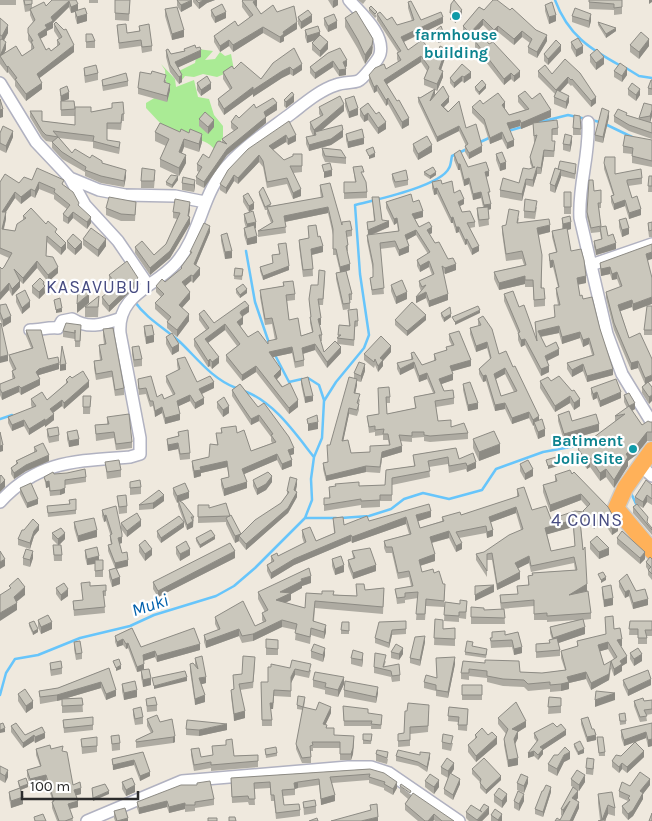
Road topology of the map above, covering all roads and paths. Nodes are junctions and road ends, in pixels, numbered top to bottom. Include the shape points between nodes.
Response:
1 (349, 0) edge
2 (0, 83) edge
3 (588, 122) dead end
4 (70, 178) junction
5 (205, 202) junction
6 (652, 244) edge
7 (591, 265) junction
8 (148, 285) junction
9 (119, 320) junction
10 (30, 330) edge
11 (652, 423) edge
12 (652, 450) edge
13 (640, 465) junction
14 (652, 476) edge
15 (0, 502) edge
16 (652, 551) edge
17 (87, 821) edge
18 (459, 821) edge

1 - 5 street via 376,33 380,56 358,81 334,86 316,96 240,153 221,173
2 - 4 street via 36,142
3 - 7 street via 588,155 579,198 580,218
4 - 5 street via 99,190 175,196
4 - 8 street via 85,205 118,241
5 - 8 street via 196,230 178,261 165,275
6 - 7 street
7 - 11 street via 607,334 622,374
8 - 9 street via 123,309
9 - 10 street via 98,326 82,325 72,319 62,321 58,328
9 - 15 street via 140,454 53,465 14,488
12 - 13 highway
13 - 14 street
13 - 16 highway via 617,511
17 - 18 street via 182,781 348,767 371,767 389,773

